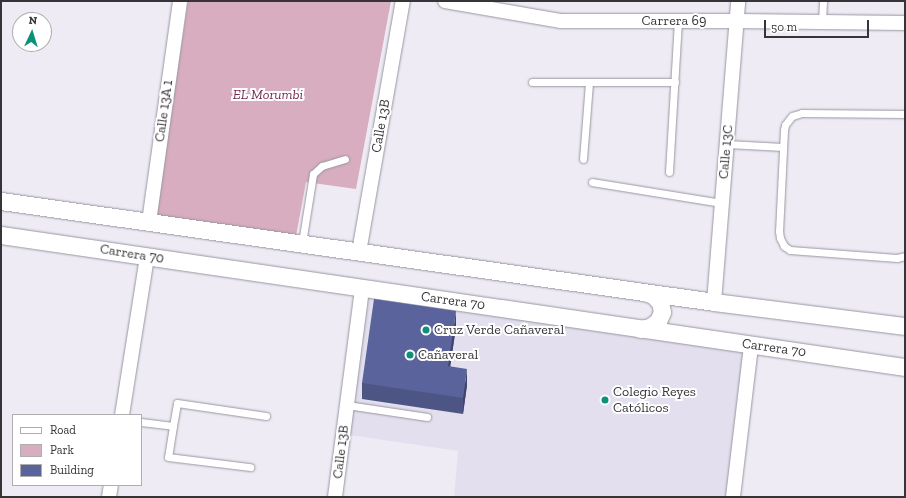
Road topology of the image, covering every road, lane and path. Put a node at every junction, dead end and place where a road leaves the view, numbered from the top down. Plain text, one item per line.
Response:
1 (180, 1) edge
2 (403, 1) edge
3 (444, 1) edge
4 (738, 1) edge
5 (823, 1) edge
6 (736, 20) junction
7 (678, 21) junction
8 (822, 21) junction
9 (905, 23) edge
10 (532, 82) dead end
11 (589, 82) junction
12 (675, 82) junction
13 (905, 114) edge
14 (726, 144) junction
15 (783, 147) junction
16 (345, 159) dead end
17 (583, 159) dead end
18 (669, 172) dead end
19 (592, 182) dead end
20 (1, 201) edge
21 (721, 203) junction
22 (149, 222) junction
23 (1, 235) edge
24 (302, 244) junction
25 (359, 252) junction
26 (905, 256) edge
27 (147, 257) junction
28 (362, 288) junction
29 (644, 292) junction
30 (714, 302) junction
31 (905, 326) edge
32 (640, 329) junction
33 (751, 345) junction
34 (905, 367) edge
35 (346, 405) junction
36 (122, 414) edge
37 (266, 416) dead end
38 (427, 417) dead end
39 (142, 422) edge
40 (173, 426) junction
41 (250, 467) dead end
42 (111, 486) edge
43 (109, 497) edge
44 (335, 497) edge
45 (733, 497) edge

1 - 22 street, Calle 13A 1
2 - 25 street, Calle 13B
3 - 7 street, Carrera 69
4 - 6 street, Calle 13C
5 - 8 lane
6 - 7 street, Carrera 69
6 - 8 street, Carrera 69
6 - 14 street, Calle 13C
7 - 12 lane
8 - 9 street, Carrera 69
10 - 11 lane
11 - 12 lane
11 - 17 lane
12 - 18 lane
13 - 15 lane
14 - 15 lane
14 - 21 street, Calle 13C
15 - 26 lane
16 - 24 lane
19 - 21 lane
20 - 22 street
21 - 30 street, Calle 13C
22 - 24 street
23 - 27 street, Carrera 70
24 - 25 street
25 - 29 street
27 - 28 street, Carrera 70
27 - 36 street
28 - 32 street, Carrera 70
28 - 35 street, Calle 13B
29 - 30 street
29 - 32 street
30 - 31 street
32 - 33 street, Carrera 70
33 - 34 street, Carrera 70
33 - 45 street
35 - 38 lane
35 - 44 street, Calle 13B
37 - 40 lane
39 - 40 lane
40 - 41 lane
42 - 43 street

